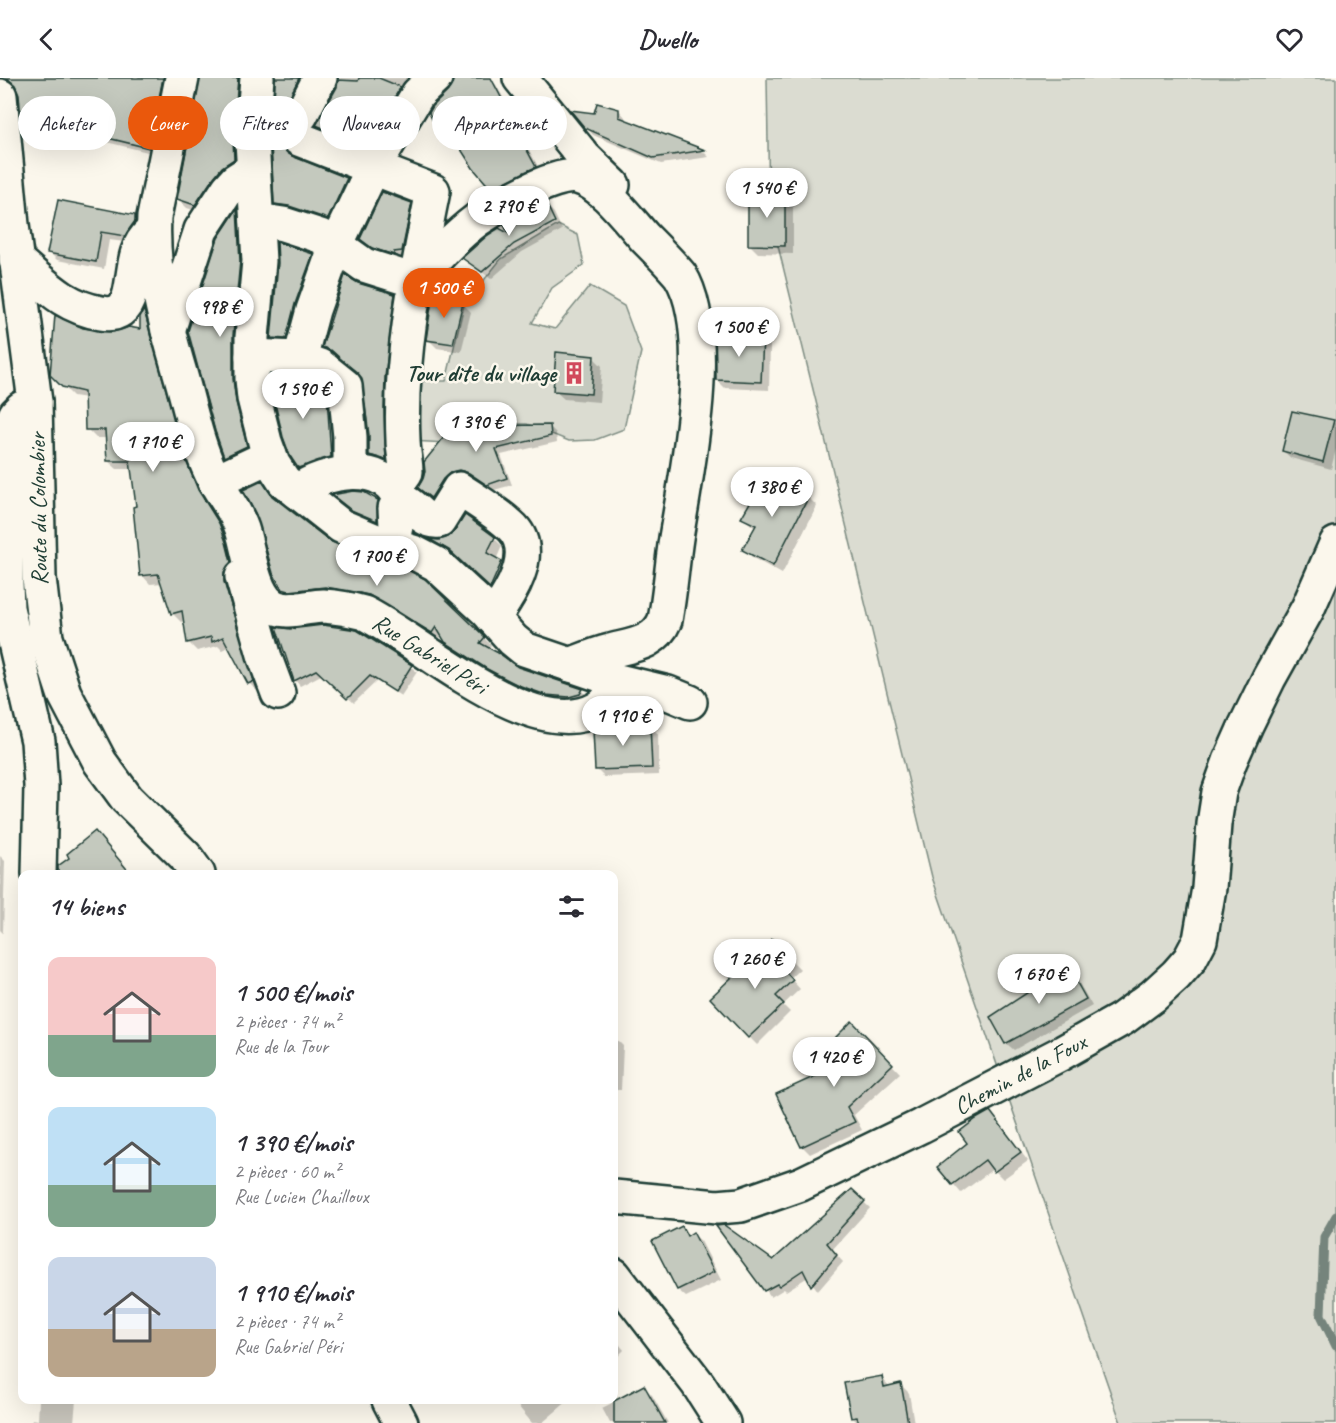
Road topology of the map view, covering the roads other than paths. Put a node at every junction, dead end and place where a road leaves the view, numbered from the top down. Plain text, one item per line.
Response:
1 (183, 78) edge
2 (257, 78) edge
3 (320, 78) edge
4 (520, 78) edge
5 (424, 80) edge
6 (0, 96) edge
7 (308, 105) edge
8 (308, 143) edge
9 (256, 150) edge
10 (253, 154) junction
11 (373, 168) junction
12 (257, 220) junction
13 (154, 230) junction
14 (644, 237) junction
15 (336, 244) junction
16 (11, 268) edge
17 (414, 281) junction
18 (168, 333) junction
19 (252, 356) junction
20 (297, 358) junction
21 (35, 402) junction
22 (270, 456) junction
23 (350, 472) junction
24 (215, 482) junction
25 (297, 491) junction
26 (397, 494) junction
27 (238, 519) junction
28 (1336, 544) edge
29 (392, 546) junction
30 (493, 618) junction
31 (570, 665) junction
32 (612, 679) junction
33 (278, 693) dead end
34 (690, 702) dead end
35 (39, 870) edge
36 (195, 870) edge
37 (618, 1197) edge
38 (618, 1280) edge
39 (391, 1404) edge
40 (401, 1423) edge
41 (723, 1423) edge

1 - 13 street, Rue Gabriel Péri
2 - 10 street
3 - 7 street
4 - 14 street
5 - 11 street
6 - 16 street, Route du Colombier
8 - 11 street
9 - 10 street
10 - 12 street
10 - 18 street
11 - 15 street
11 - 17 street
12 - 15 street
12 - 19 street
13 - 16 street
13 - 18 street, Rue Gabriel Péri
14 - 17 street
14 - 31 street
15 - 17 street
15 - 20 street
16 - 21 street, Route du Colombier
17 - 26 street
18 - 24 street, Rue Gabriel Péri
19 - 20 street
19 - 22 street
20 - 23 street
21 - 35 street
21 - 36 street, Route du Colombier
22 - 24 street
22 - 25 street
23 - 25 street
23 - 26 street
24 - 27 street, Rue Gabriel Péri
25 - 29 street
26 - 29 street
26 - 30 street
27 - 32 street, Rue Gabriel Péri
27 - 33 street
28 - 37 street, Chemin de la Foux
29 - 30 street
30 - 31 street
31 - 32 street
32 - 34 street
38 - 41 street
39 - 40 street

